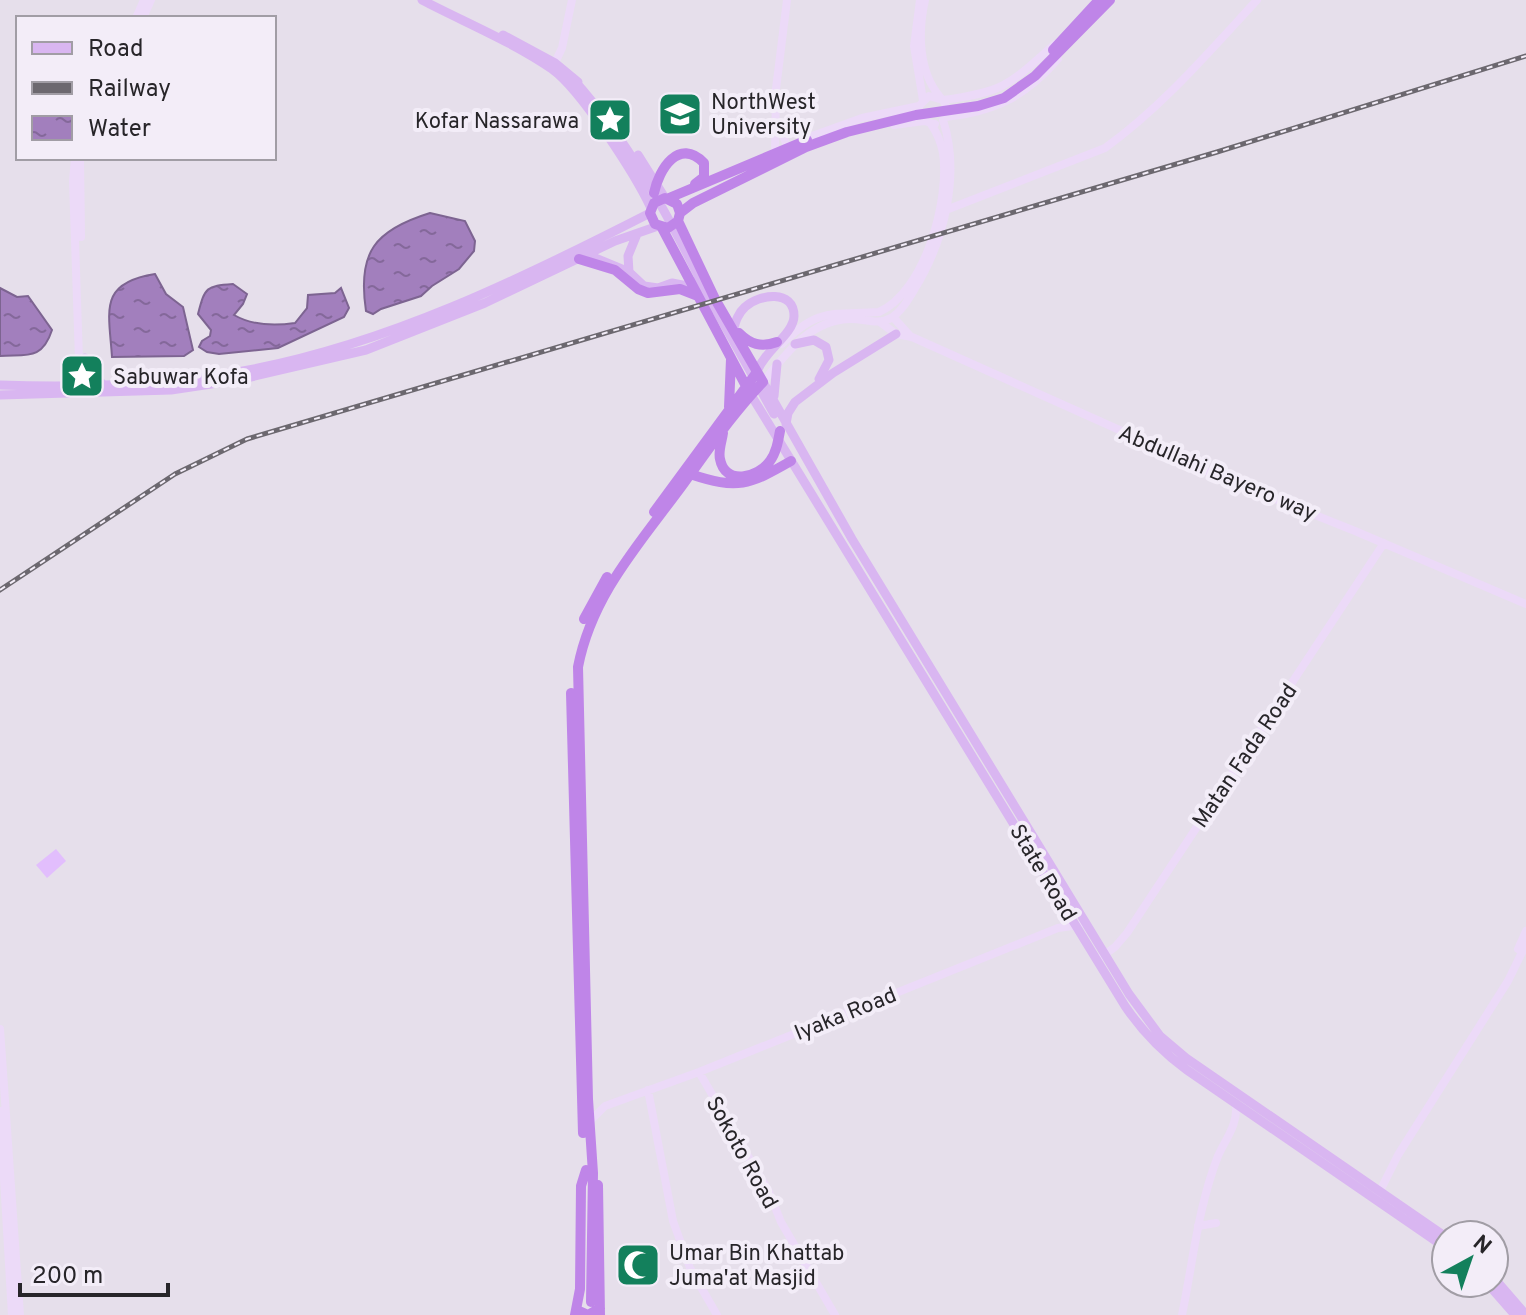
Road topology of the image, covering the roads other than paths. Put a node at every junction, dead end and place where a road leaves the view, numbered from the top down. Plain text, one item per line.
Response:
1 (422, 0) edge
2 (436, 0) edge
3 (572, 0) edge
4 (787, 0) edge
5 (923, 0) edge
6 (1099, 0) edge
7 (1110, 0) edge
8 (1257, 0) edge
9 (1069, 38) junction
10 (554, 66) junction
11 (572, 83) junction
12 (942, 99) junction
13 (921, 103) junction
14 (775, 117) junction
15 (944, 118) junction
16 (928, 122) junction
17 (798, 146) junction
18 (775, 153) junction
19 (78, 160) edge
20 (634, 165) junction
21 (650, 173) junction
22 (720, 178) junction
23 (949, 189) junction
24 (666, 196) junction
25 (970, 198) junction
26 (650, 210) junction
27 (946, 210) junction
28 (679, 217) junction
29 (660, 227) junction
30 (638, 233) junction
31 (933, 243) junction
32 (584, 257) junction
33 (685, 260) junction
34 (629, 272) junction
35 (672, 283) junction
36 (700, 293) junction
37 (893, 317) junction
38 (880, 322) junction
39 (731, 332) junction
40 (896, 334) junction
41 (912, 337) junction
42 (777, 342) junction
43 (795, 344) junction
44 (731, 357) junction
45 (83, 358) junction
46 (777, 364) junction
47 (251, 373) junction
48 (760, 377) junction
49 (103, 384) junction
50 (0, 385) edge
51 (68, 386) junction
52 (133, 387) junction
53 (83, 390) junction
54 (753, 392) junction
55 (0, 395) edge
56 (777, 407) junction
57 (729, 409) junction
58 (724, 428) junction
59 (783, 428) junction
60 (791, 461) junction
61 (690, 474) junction
62 (809, 476) junction
63 (848, 541) junction
64 (1384, 543) junction
65 (1526, 604) edge
66 (1074, 914) junction
67 (1080, 924) junction
68 (1058, 928) junction
69 (1526, 931) edge
70 (1526, 944) edge
71 (1101, 957) junction
72 (0, 1029) edge
73 (699, 1072) junction
74 (648, 1090) junction
75 (1435, 1094) junction
76 (588, 1099) junction
77 (1236, 1104) junction
78 (605, 1106) junction
79 (0, 1111) edge
80 (1250, 1114) junction
81 (589, 1122) junction
82 (1233, 1129) junction
83 (590, 1172) junction
84 (1374, 1193) junction
85 (1216, 1223) dead end
86 (1198, 1226) junction
87 (1430, 1227) edge
88 (1430, 1236) edge
89 (1510, 1296) edge
90 (1501, 1299) edge
91 (588, 1309) edge
92 (12, 1315) edge
93 (20, 1315) edge
94 (717, 1315) edge
95 (835, 1315) edge
96 (1182, 1315) edge
97 (1515, 1315) edge
98 (1526, 1315) edge

1 - 10 main road
2 - 10 main road
3 - 10 street
4 - 14 street
5 - 12 street
5 - 13 street
6 - 9 highway
7 - 9 highway
8 - 25 street
9 - 12 street
9 - 15 street
9 - 17 highway
10 - 11 main road
11 - 20 main road
11 - 21 main road
11 - 26 main road
12 - 13 street
12 - 15 street
13 - 16 street
13 - 17 street
14 - 17 street
14 - 18 street
15 - 16 street
15 - 23 street
16 - 17 street
16 - 31 street
17 - 18 highway
17 - 28 highway
18 - 22 highway
19 - 45 street
20 - 24 main road
20 - 33 main road
21 - 22 highway
21 - 24 main road
22 - 24 highway
23 - 25 street
23 - 27 street
24 - 24 highway
24 - 26 highway
24 - 28 highway
24 - 39 main road
25 - 27 street
26 - 29 highway
26 - 47 main road
27 - 31 street
28 - 29 highway
28 - 39 highway
29 - 30 main road
29 - 36 highway
30 - 32 main road
30 - 34 main road
31 - 37 street
31 - 48 street
32 - 34 main road
32 - 36 highway
32 - 47 main road
33 - 35 main road
33 - 36 main road
34 - 35 main road
35 - 36 main road
36 - 44 highway
36 - 59 main road
37 - 38 street
37 - 41 street
38 - 40 street
38 - 43 street
39 - 42 highway
39 - 42 main road
39 - 48 highway
39 - 54 main road
40 - 41 street
40 - 59 main road
41 - 64 street, Abdullahi Bayero way
42 - 48 main road
43 - 46 street
43 - 54 main road
44 - 54 highway
44 - 57 highway
45 - 49 main road
45 - 51 main road
45 - 53 street
46 - 48 street
46 - 56 main road
47 - 52 main road
48 - 54 highway
48 - 56 main road, State Road
49 - 52 main road
49 - 53 main road
50 - 51 main road
51 - 53 main road
52 - 53 main road
53 - 55 main road
54 - 57 highway
54 - 58 highway
54 - 60 main road, State Road
54 - 62 main road
56 - 59 main road, State Road
57 - 83 highway
58 - 59 highway
58 - 61 highway
59 - 62 main road
59 - 63 main road, State Road
60 - 61 highway
60 - 63 main road, State Road
61 - 76 highway
62 - 63 main road
63 - 66 main road, State Road
64 - 65 street, Abdullahi Bayero way
64 - 71 street, Matan Fada Road
66 - 67 main road, State Road
66 - 68 street
67 - 68 street, Iyaka Road
67 - 71 main road, State Road
68 - 73 street, Iyaka Road
69 - 75 street
70 - 75 street
71 - 77 main road, State Road
71 - 84 main road, State Road
72 - 93 street
73 - 74 street, Iyaka Road
73 - 95 street, Sokoto Road
74 - 78 street, Iyaka Road
74 - 94 street
75 - 84 street
76 - 78 street
76 - 81 highway
77 - 80 main road, State Road
77 - 82 street
78 - 81 street
79 - 92 street
80 - 82 street
80 - 84 main road, State Road
81 - 83 highway
82 - 86 street
83 - 91 highway
83 - 91 highway
84 - 87 main road, State Road
84 - 88 main road, State Road
85 - 86 street
86 - 96 street
89 - 98 main road
90 - 97 main road

